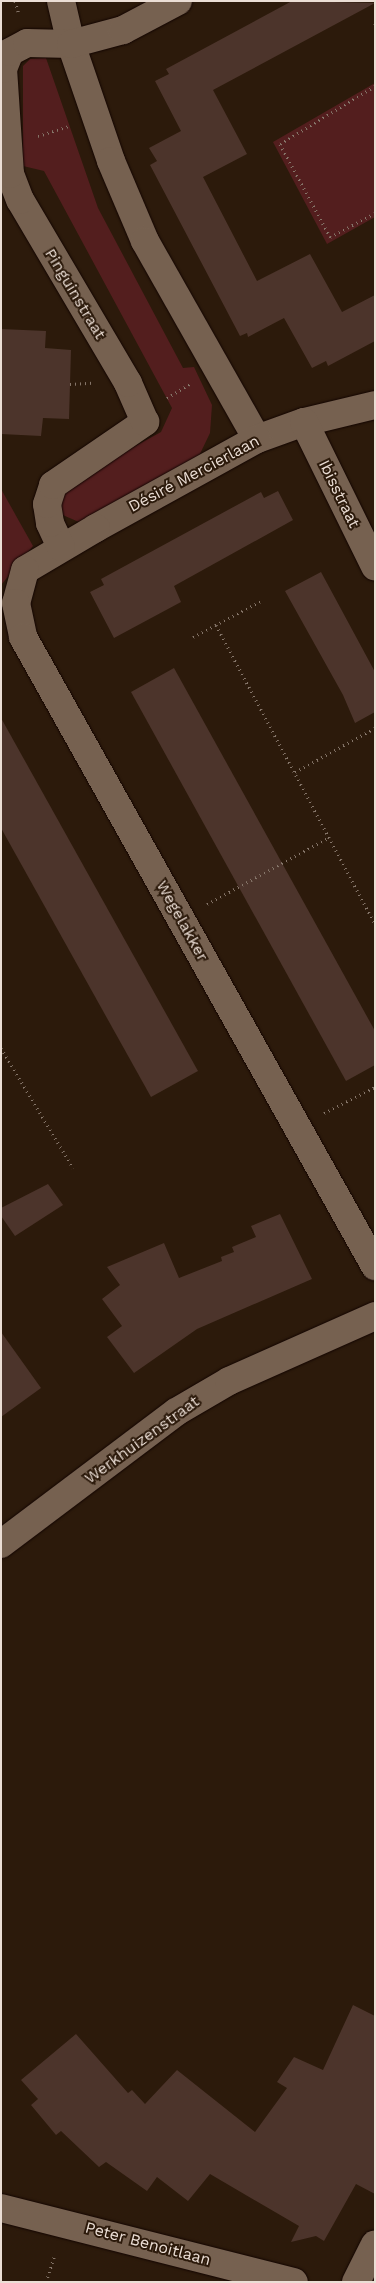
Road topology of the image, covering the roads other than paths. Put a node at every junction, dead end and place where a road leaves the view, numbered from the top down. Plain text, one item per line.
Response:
1 (62, 1) edge
2 (178, 1) edge
3 (71, 44) junction
4 (375, 405) edge
5 (304, 422) junction
6 (257, 439) junction
7 (62, 547) junction
8 (375, 566) edge
9 (25, 570) joint
10 (375, 1266) edge
11 (375, 1316) edge
12 (3, 1540) edge
13 (1, 2208) edge
14 (375, 2244) edge
15 (294, 2282) edge
16 (356, 2282) edge

1 - 3 street
2 - 3 street, Pinguinstraat
3 - 6 street
3 - 7 street, Pinguinstraat
4 - 5 street, Désiré Mercierlaan
5 - 6 street, Désiré Mercierlaan
5 - 8 street, Ibisstraat
6 - 7 street, Désiré Mercierlaan
7 - 9 street, Désiré Mercierlaan
9 - 10 street, Wegelakker
11 - 12 street, Werkhuizenstraat
13 - 15 street, Peter Benoitlaan
14 - 16 street

